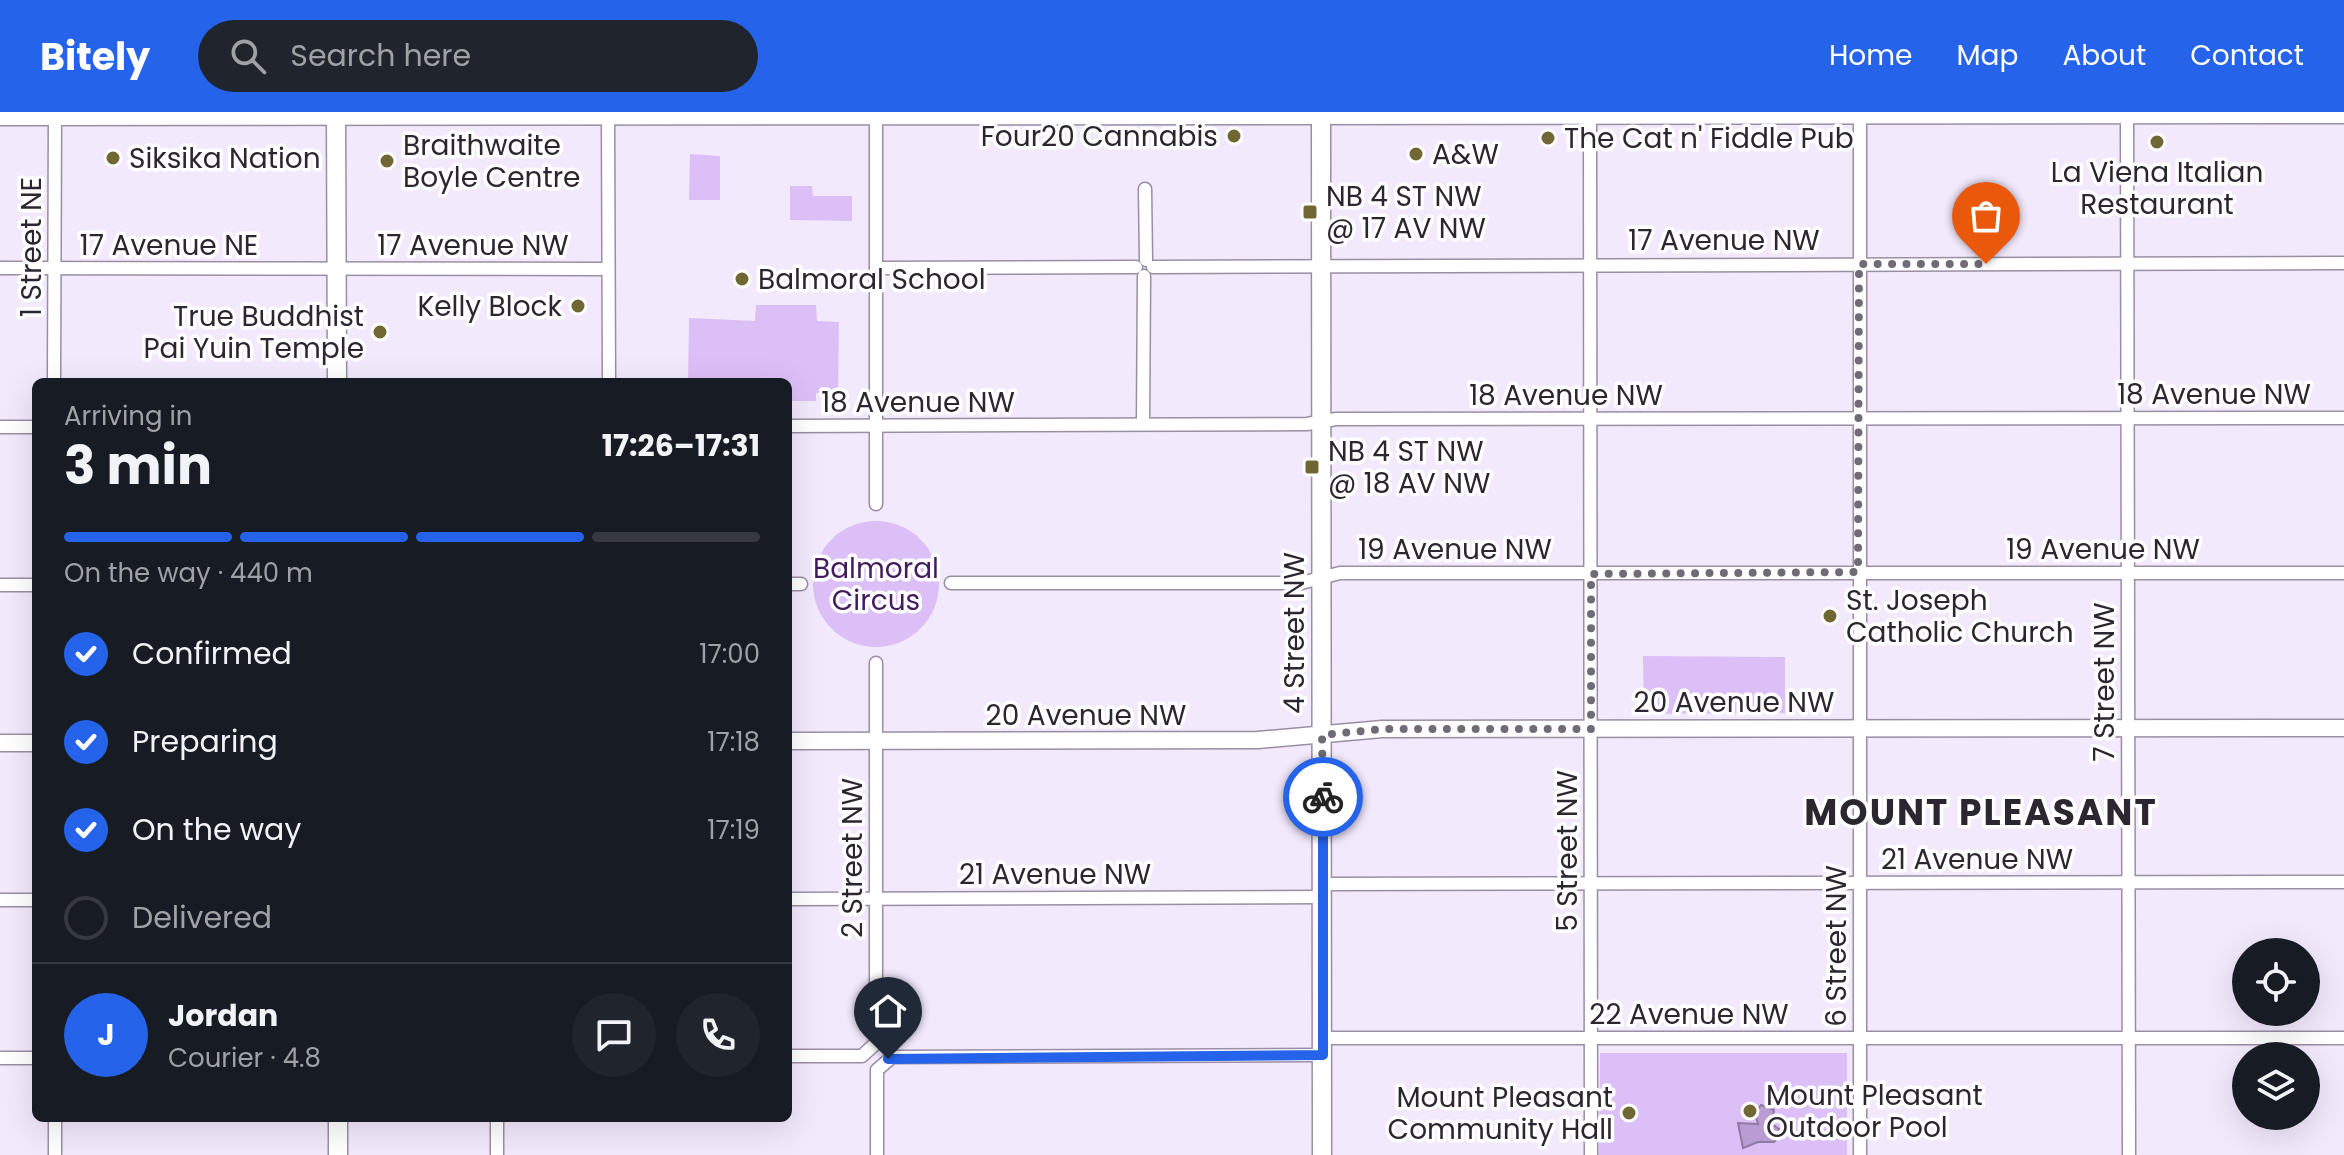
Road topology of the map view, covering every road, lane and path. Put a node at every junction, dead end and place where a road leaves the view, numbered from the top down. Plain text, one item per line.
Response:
1 (1860, 113) edge
2 (2344, 113) edge
3 (55, 114) edge
4 (336, 114) edge
5 (876, 114) edge
6 (1321, 114) edge
7 (2127, 114) edge
8 (0, 115) edge
9 (1590, 115) junction
10 (608, 117) junction
11 (1145, 189) dead end
12 (2344, 263) edge
13 (1859, 264) junction
14 (2128, 264) junction
15 (1591, 265) junction
16 (1322, 266) junction
17 (1145, 267) junction
18 (0, 268) edge
19 (55, 268) junction
20 (876, 268) junction
21 (337, 269) junction
22 (608, 269) junction
23 (54, 378) edge
24 (337, 378) edge
25 (609, 378) edge
26 (2128, 418) junction
27 (2344, 418) edge
28 (1859, 419) junction
29 (1591, 420) junction
30 (1322, 422) junction
31 (1143, 424) junction
32 (792, 426) edge
33 (876, 426) junction
34 (0, 427) edge
35 (32, 427) edge
36 (876, 504) dead end
37 (1858, 572) junction
38 (2128, 573) junction
39 (2344, 573) edge
40 (1591, 574) junction
41 (1323, 577) junction
42 (951, 583) dead end
43 (0, 585) edge
44 (32, 585) edge
45 (876, 663) dead end
46 (1859, 728) junction
47 (2129, 728) junction
48 (2344, 728) edge
49 (1591, 729) junction
50 (1322, 735) junction
51 (792, 741) edge
52 (876, 741) junction
53 (0, 743) edge
54 (32, 743) edge
55 (2344, 882) edge
56 (1591, 883) junction
57 (1859, 883) junction
58 (2128, 883) junction
59 (1323, 890) junction
60 (792, 899) edge
61 (876, 899) junction
62 (0, 900) edge
63 (32, 900) edge
64 (1860, 1037) junction
65 (1592, 1038) junction
66 (2128, 1038) junction
67 (2344, 1038) edge
68 (1323, 1047) junction
69 (792, 1056) edge
70 (0, 1058) edge
71 (32, 1058) edge
72 (55, 1122) edge
73 (338, 1122) edge
74 (497, 1122) edge
75 (55, 1155) edge
76 (338, 1155) edge
77 (497, 1155) edge
78 (877, 1155) edge
79 (1322, 1155) edge
80 (1591, 1155) edge
81 (1860, 1155) edge
82 (2129, 1155) edge

1 - 7 highway
1 - 9 highway
1 - 13 street, 6 Street NW
2 - 7 highway
3 - 4 highway
3 - 8 highway
3 - 19 street, 1 Street NE
4 - 10 highway
4 - 21 main road
5 - 6 highway
5 - 10 highway
5 - 20 street
6 - 9 highway
6 - 16 main road, 4 Street NW
7 - 14 street, 7 Street NW
9 - 15 street, 5 Street NW
10 - 22 street
11 - 17 street
12 - 14 street, 17 Avenue NW
13 - 14 street, 17 Avenue NW
13 - 15 street, 17 Avenue NW
13 - 28 street, 6 Street NW
14 - 26 street, 7 Street NW
15 - 16 street, 17 Avenue NW
15 - 29 street, 5 Street NW
16 - 17 street, 17 Avenue NW
16 - 30 main road, 4 Street NW
17 - 20 street, 17 Avenue NW
17 - 31 street
18 - 19 street, 17 Avenue NE
19 - 21 street, 17 Avenue NE
19 - 23 street, 1 Street NE
20 - 33 street
21 - 22 street, 17 Avenue NW
21 - 24 main road
22 - 25 street
26 - 27 street, 18 Avenue NW
26 - 28 street, 18 Avenue NW
26 - 38 street, 7 Street NW
28 - 29 street, 18 Avenue NW
28 - 37 street, 6 Street NW
29 - 30 street, 18 Avenue NW
29 - 40 street, 5 Street NW
30 - 31 street, 18 Avenue NW
30 - 41 main road, 4 Street NW
31 - 33 street, 18 Avenue NW
32 - 33 street, 18 Avenue NW
33 - 36 street
34 - 35 street
37 - 38 street, 19 Avenue NW
37 - 40 street, 19 Avenue NW
37 - 46 street, 6 Street NW
38 - 39 street, 19 Avenue NW
38 - 47 street, 7 Street NW
40 - 41 street, 19 Avenue NW
40 - 49 street, 5 Street NW
41 - 42 street, 19 Avenue NW
41 - 50 main road, 4 Street NW
43 - 44 street
45 - 52 street, 2 Street NW
46 - 47 street, 20 Avenue NW
46 - 49 street, 20 Avenue NW
46 - 57 street, 6 Street NW
47 - 48 street, 20 Avenue NW
47 - 58 street, 7 Street NW
49 - 50 street, 20 Avenue NW
49 - 56 street, 5 Street NW
50 - 52 street, 20 Avenue NW
50 - 59 main road, 4 Street NW
51 - 52 street, 20 Avenue NW
52 - 61 street, 2 Street NW
53 - 54 street
55 - 58 street, 21 Avenue NW
56 - 57 street, 21 Avenue NW
56 - 59 street, 21 Avenue NW
56 - 65 street, 5 Street NW
57 - 58 street, 21 Avenue NW
57 - 64 street, 6 Street NW
58 - 66 street, 7 Street NW
59 - 61 street, 21 Avenue NW
59 - 68 main road, 4 Street NW
60 - 61 street, 21 Avenue NW
61 - 69 street, 2 Street NW
62 - 63 street
64 - 65 street, 22 Avenue NW
64 - 66 street, 22 Avenue NW
64 - 81 street, 6 Street NW
65 - 68 street, 22 Avenue NW
65 - 80 street, 5 Street NW
66 - 67 street, 22 Avenue NW
66 - 82 street, 7 Street NW
68 - 78 street, 22 Avenue NW
68 - 79 main road, 4 Street NW
70 - 71 street
72 - 75 street
73 - 76 main road
74 - 77 street

